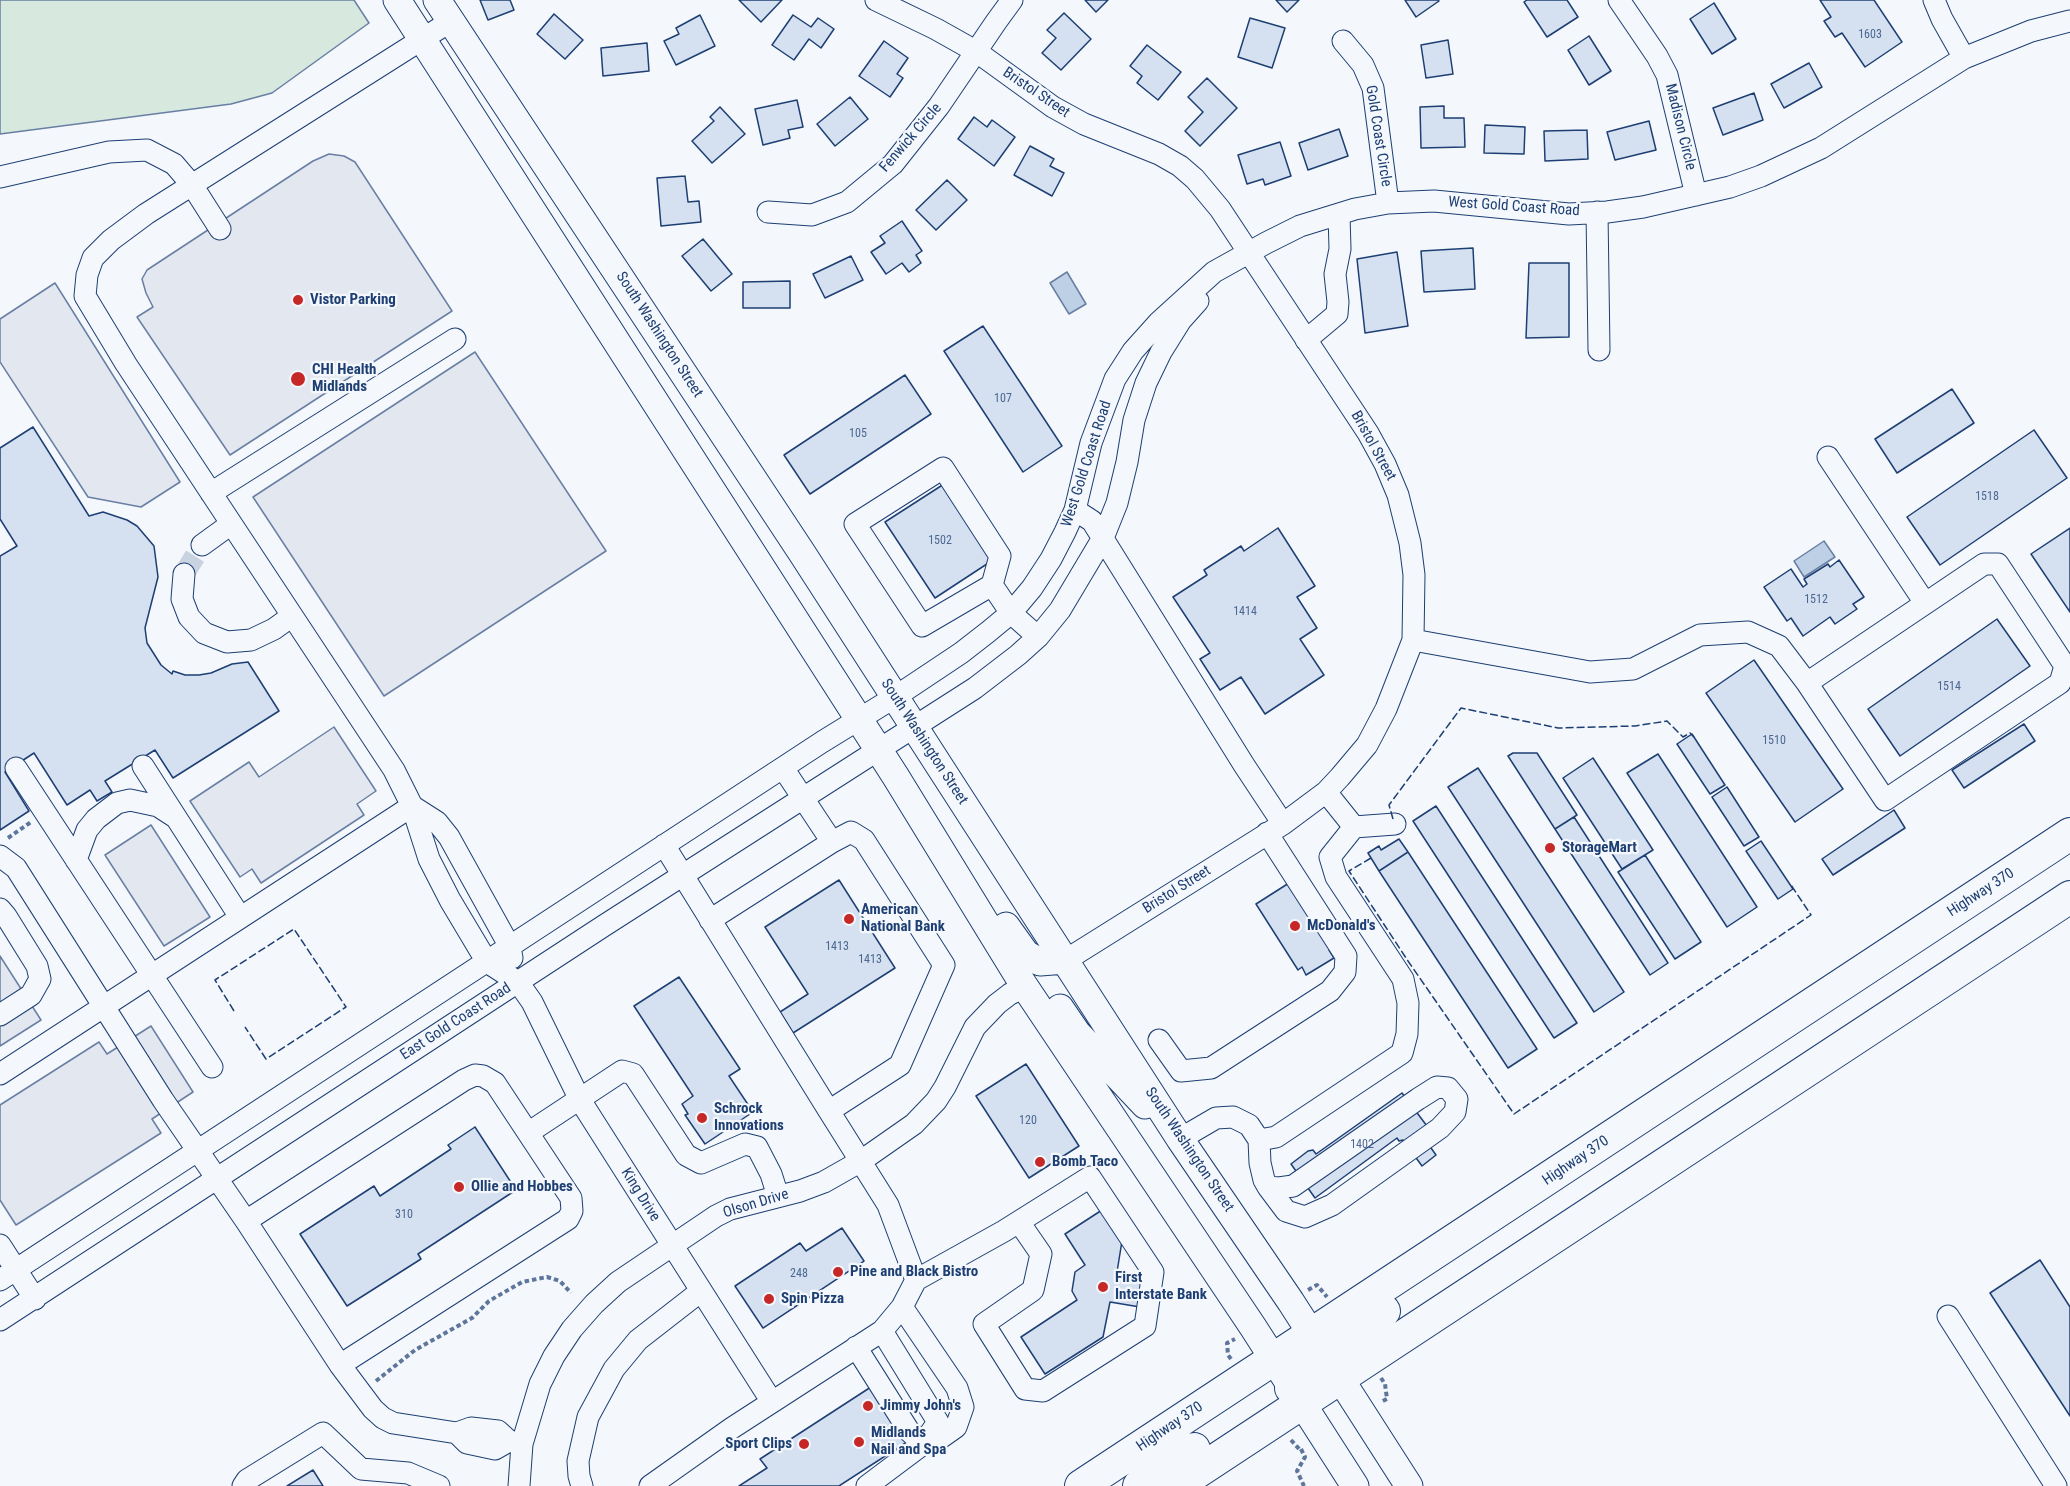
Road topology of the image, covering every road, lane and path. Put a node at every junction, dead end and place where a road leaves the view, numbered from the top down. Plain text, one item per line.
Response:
1 (397, 0) edge
2 (876, 0) edge
3 (1012, 0) edge
4 (1619, 0) edge
5 (1934, 0) edge
6 (444, 10) edge
7 (2070, 21) edge
8 (422, 39) junction
9 (1343, 41) dead end
10 (977, 52) junction
11 (1964, 58) junction
12 (0, 177) edge
13 (192, 185) junction
14 (1696, 195) junction
15 (1388, 203) junction
16 (768, 212) dead end
17 (1597, 212) junction
18 (1339, 214) junction
19 (220, 229) dead end
20 (1249, 253) junction
21 (455, 339) dead end
22 (1306, 340) junction
23 (1599, 350) dead end
24 (1828, 457) dead end
25 (211, 493) junction
26 (1075, 510) junction
27 (231, 524) junction
28 (1103, 538) junction
29 (202, 545) tunnel mouth
30 (184, 574) tunnel mouth
31 (992, 585) junction
32 (1925, 603) junction
33 (1011, 613) junction
34 (292, 616) junction
35 (1038, 637) junction
36 (1413, 640) junction
37 (1807, 683) junction
38 (895, 697) junction
39 (858, 719) junction
40 (914, 726) junction
41 (878, 750) junction
42 (143, 766) dead end
43 (16, 768) dead end
44 (783, 768) junction
45 (1326, 792) junction
46 (803, 798) junction
47 (412, 806) junction
48 (46, 813) junction
49 (176, 817) junction
50 (1395, 824) dead end
51 (1354, 827) junction
52 (1275, 829) junction
53 (930, 832) junction
54 (2070, 834) edge
55 (832, 842) junction
56 (664, 845) junction
57 (3, 848) edge
58 (76, 860) junction
59 (682, 875) junction
60 (2070, 897) edge
61 (0, 909) edge
62 (240, 917) junction
63 (710, 920) junction
64 (510, 946) junction
65 (1065, 960) junction
66 (487, 962) junction
67 (151, 976) junction
68 (518, 982) junction
69 (1025, 987) junction
70 (104, 1007) junction
71 (0, 1015) edge
72 (1159, 1040) dead end
73 (212, 1067) dead end
74 (0, 1074) edge
75 (580, 1100) junction
76 (829, 1111) junction
77 (528, 1133) junction
78 (1180, 1139) junction
79 (1259, 1140) junction
80 (197, 1150) junction
81 (861, 1161) junction
82 (216, 1179) junction
83 (1268, 1187) junction
84 (778, 1196) junction
85 (246, 1221) junction
86 (1019, 1222) junction
87 (0, 1245) edge
88 (672, 1245) junction
89 (8, 1275) edge
90 (916, 1280) junction
91 (701, 1291) junction
92 (571, 1293) dead end
93 (35, 1299) junction
94 (902, 1307) junction
95 (1948, 1316) dead end
96 (0, 1320) edge
97 (882, 1331) junction
98 (856, 1347) junction
99 (1326, 1356) junction
100 (340, 1365) junction
101 (375, 1382) dead end
102 (1288, 1382) junction
103 (772, 1402) junction
104 (516, 1443) junction
105 (923, 1444) junction
106 (363, 1478) edge
107 (243, 1486) edge
108 (439, 1486) edge
109 (519, 1486) edge
110 (582, 1486) edge
111 (650, 1486) edge
112 (867, 1486) edge
113 (1081, 1486) edge
114 (1139, 1486) edge
115 (1176, 1486) edge
116 (1355, 1486) edge
117 (1409, 1486) edge
118 (2056, 1486) edge

1 - 8 main road
2 - 10 street, Bristol Street
3 - 10 street, Fenwick Circle
4 - 14 street, Madison Circle
5 - 11 street
6 - 8 street
6 - 38 main road, South Washington Street
7 - 11 street, West Gold Coast Road
8 - 13 street
8 - 39 main road
9 - 15 street, Gold Coast Circle
10 - 16 street, Fenwick Circle
10 - 20 street, Bristol Street
11 - 14 street, West Gold Coast Road
12 - 13 street
13 - 19 street
13 - 25 street
14 - 17 street, West Gold Coast Road
15 - 17 street, West Gold Coast Road
15 - 18 street, West Gold Coast Road
17 - 23 street
18 - 20 street, West Gold Coast Road
18 - 22 street
20 - 22 street, Bristol Street
20 - 26 street, West Gold Coast Road
20 - 28 street, West Gold Coast Road
21 - 25 street
22 - 36 street, Bristol Street
24 - 32 street
25 - 27 street
26 - 28 street
26 - 33 street, West Gold Coast Road
27 - 29 street
27 - 34 street
28 - 35 street, West Gold Coast Road
28 - 52 street
30 - 34 street
31 - 31 street
31 - 33 street
32 - 37 street
32 - 37 street
33 - 35 street
33 - 38 street, West Gold Coast Road
34 - 47 street
35 - 40 street, West Gold Coast Road
36 - 37 street
36 - 45 street, Bristol Street
38 - 39 street
38 - 40 main road, South Washington Street
39 - 41 main road
39 - 44 street
40 - 41 street, East Gold Coast Road
40 - 65 main road, South Washington Street
41 - 46 street, East Gold Coast Road
41 - 53 main road
42 - 49 street
43 - 48 street
44 - 46 street
44 - 56 street
45 - 51 street
45 - 52 street, Bristol Street
46 - 55 street
46 - 59 street, East Gold Coast Road
47 - 62 street
47 - 64 street, King Drive
47 - 66 street
48 - 57 path
48 - 58 street
49 - 58 street
49 - 62 street
50 - 51 street
51 - 79 street
52 - 65 street, Bristol Street
52 - 72 street
53 - 65 main road
53 - 69 main road
54 - 99 highway, Highway 370
55 - 63 street
55 - 76 street
56 - 59 street
56 - 64 street
57 - 70 street
58 - 67 street
59 - 63 street
59 - 68 street, East Gold Coast Road
60 - 99 highway, Highway 370
61 - 71 street
62 - 67 street
63 - 76 street
64 - 66 street
64 - 68 street, King Drive
65 - 78 main road, South Washington Street
66 - 68 street, King Drive
66 - 80 street
67 - 70 street
67 - 73 street
68 - 75 street, King Drive
68 - 82 street, East Gold Coast Road
69 - 78 main road
69 - 81 street, Olson Drive
69 - 102 main road
70 - 74 street
70 - 80 street
75 - 77 street
75 - 84 street
75 - 88 street, King Drive
76 - 81 street
77 - 85 street
77 - 100 street
78 - 79 street
78 - 99 main road, South Washington Street
79 - 83 street
80 - 82 street
80 - 89 street
81 - 84 street, Olson Drive
81 - 90 street
82 - 85 street
82 - 93 street, East Gold Coast Road
83 - 83 street
84 - 88 street, Olson Drive
85 - 100 street
86 - 86 street
86 - 90 street
87 - 89 street
88 - 91 street, King Drive
88 - 104 street, Olson Drive
89 - 93 street
90 - 94 street
91 - 103 street, King Drive
91 - 110 street
92 - 101 path
93 - 96 street, East Gold Coast Road
94 - 97 street
94 - 105 street
95 - 118 street
97 - 98 street
97 - 105 street
98 - 103 street
98 - 105 street
99 - 102 highway, Highway 370
99 - 102 highway, Highway 370
99 - 117 main road, South Washington Street
100 - 104 street
102 - 113 highway, Highway 370
102 - 114 highway
102 - 115 highway, Highway 370
102 - 116 main road
103 - 111 street
104 - 109 street, Olson Drive
105 - 112 street
106 - 107 street
106 - 108 street

